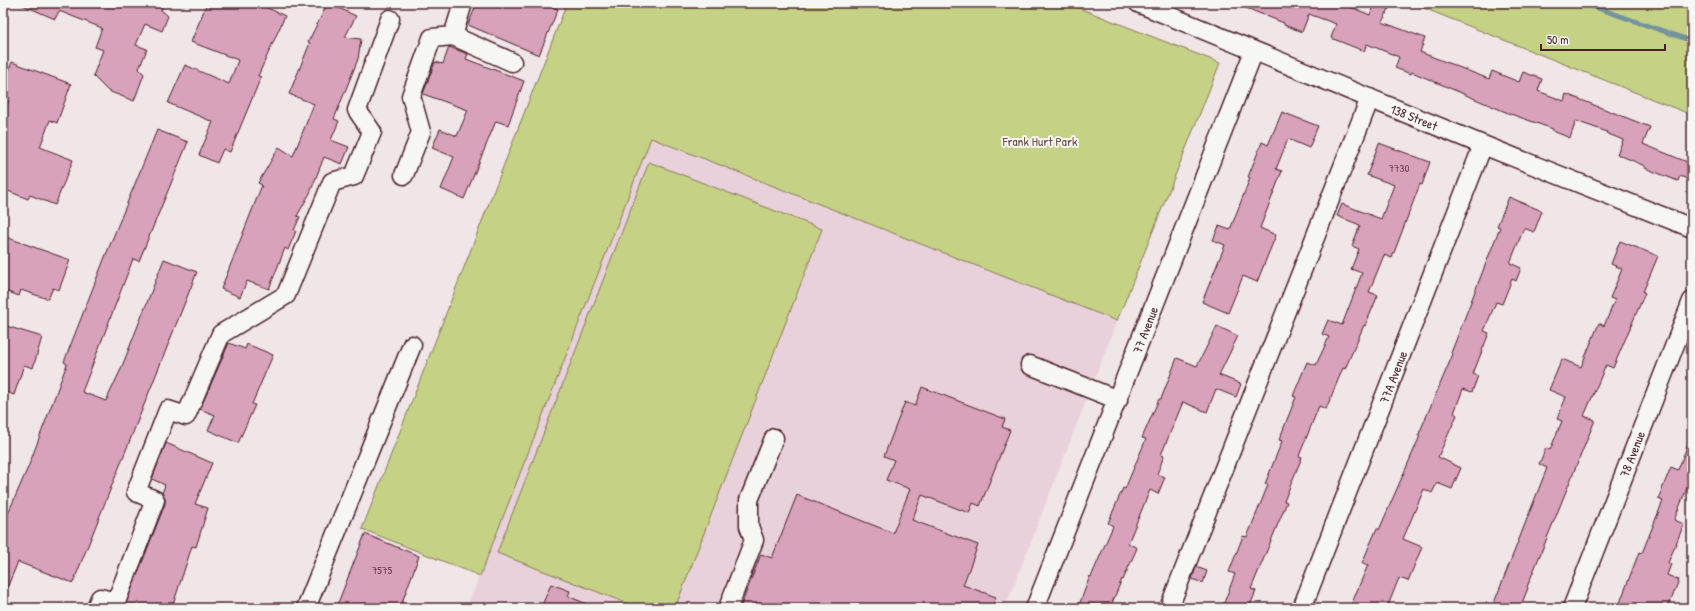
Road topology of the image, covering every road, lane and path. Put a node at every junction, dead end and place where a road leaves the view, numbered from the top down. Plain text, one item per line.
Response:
1 (463, 3) edge
2 (1138, 3) edge
3 (390, 19) dead end
4 (453, 36) junction
5 (1254, 51) junction
6 (512, 62) dead end
7 (1370, 98) junction
8 (1483, 145) junction
9 (404, 175) dead end
10 (1692, 228) edge
11 (1692, 301) edge
12 (412, 344) dead end
13 (1030, 365) dead end
14 (1118, 400) junction
15 (774, 438) dead end
16 (96, 608) edge
17 (306, 608) edge
18 (728, 608) edge
19 (1035, 608) edge
20 (1169, 608) edge
21 (1302, 608) edge
22 (1572, 608) edge

1 - 4 street
2 - 5 street, 138 Street
3 - 16 street
4 - 6 street
4 - 9 street
5 - 7 street, 138 Street
5 - 14 street, 77 Avenue
7 - 8 street, 138 Street
7 - 20 street
8 - 10 street, 138 Street
8 - 21 street, 77A Avenue
11 - 22 street, 78 Avenue
12 - 17 street
13 - 14 street
14 - 19 street, 77 Avenue
15 - 18 street

